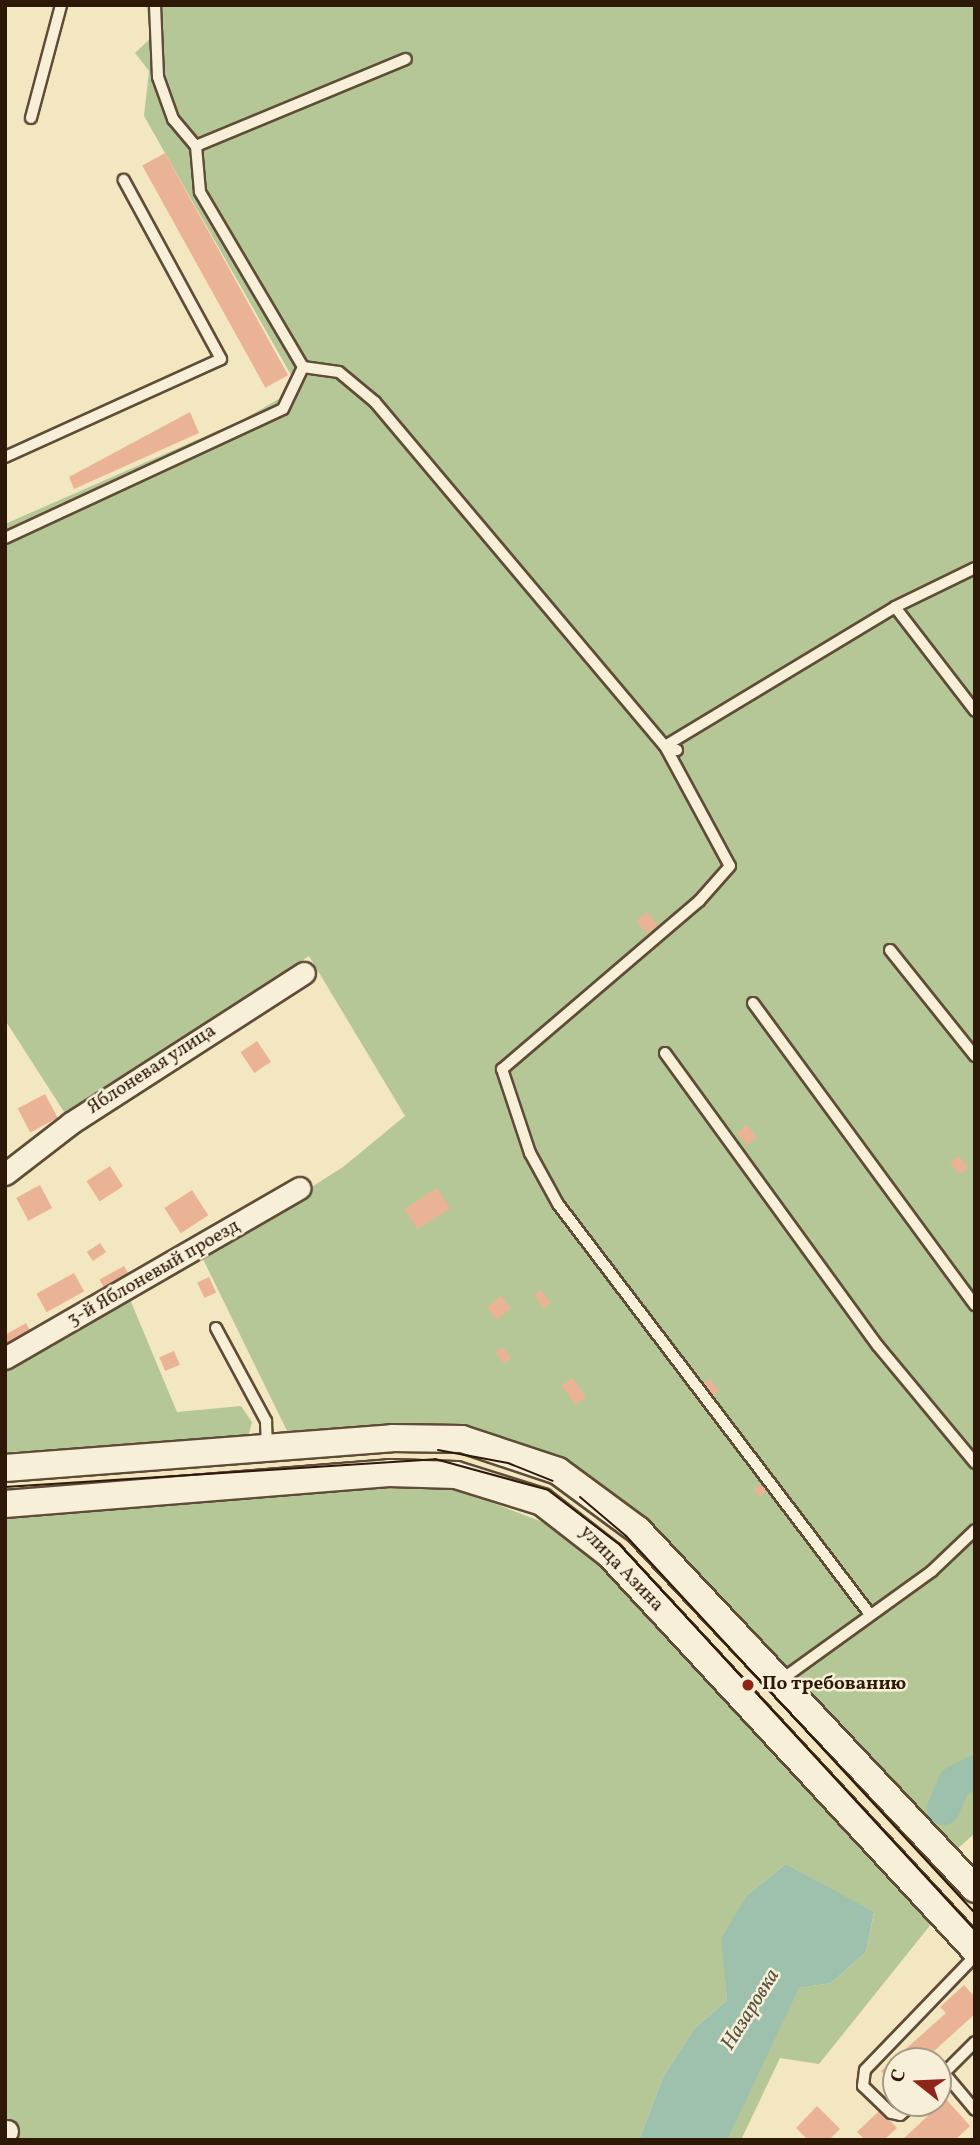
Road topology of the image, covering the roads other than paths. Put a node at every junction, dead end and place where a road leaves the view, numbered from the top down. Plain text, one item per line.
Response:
1 (61, 5) edge
2 (155, 5) edge
3 (405, 59) dead end
4 (31, 118) dead end
5 (196, 146) junction
6 (124, 180) dead end
7 (303, 367) junction
8 (5, 457) edge
9 (5, 538) edge
10 (975, 568) edge
11 (895, 607) junction
12 (975, 711) edge
13 (665, 746) junction
14 (677, 750) dead end
15 (890, 950) dead end
16 (304, 973) dead end
17 (753, 1003) dead end
18 (665, 1053) dead end
19 (975, 1056) edge
20 (5, 1174) edge
21 (300, 1188) dead end
22 (975, 1305) edge
23 (216, 1328) dead end
24 (5, 1358) edge
25 (267, 1449) junction
26 (975, 1463) edge
27 (5, 1468) edge
28 (5, 1504) edge
29 (975, 1530) edge
30 (869, 1613) junction
31 (778, 1681) junction
32 (975, 1889) edge
33 (975, 1950) edge
34 (975, 1956) edge
35 (975, 2042) edge
36 (887, 2047) edge
37 (882, 2052) edge
38 (952, 2065) edge
39 (952, 2087) edge
40 (882, 2104) edge
41 (975, 2110) edge

1 - 4 lane
2 - 5 lane
3 - 5 lane
5 - 7 lane
6 - 8 lane
7 - 9 lane
7 - 13 lane
10 - 11 lane
11 - 12 lane
11 - 13 lane
13 - 14 lane
13 - 30 lane
15 - 19 lane
16 - 20 street, Яблоневая улица
17 - 22 lane
18 - 26 lane
21 - 24 street, 3-й Яблоневый проезд
23 - 25 lane
25 - 27 street, улица Азина
25 - 31 street, улица Азина
28 - 33 street, улица Азина
29 - 30 lane
30 - 31 lane
31 - 32 street, улица Азина
34 - 36 lane
35 - 38 lane
37 - 40 lane
39 - 41 lane

